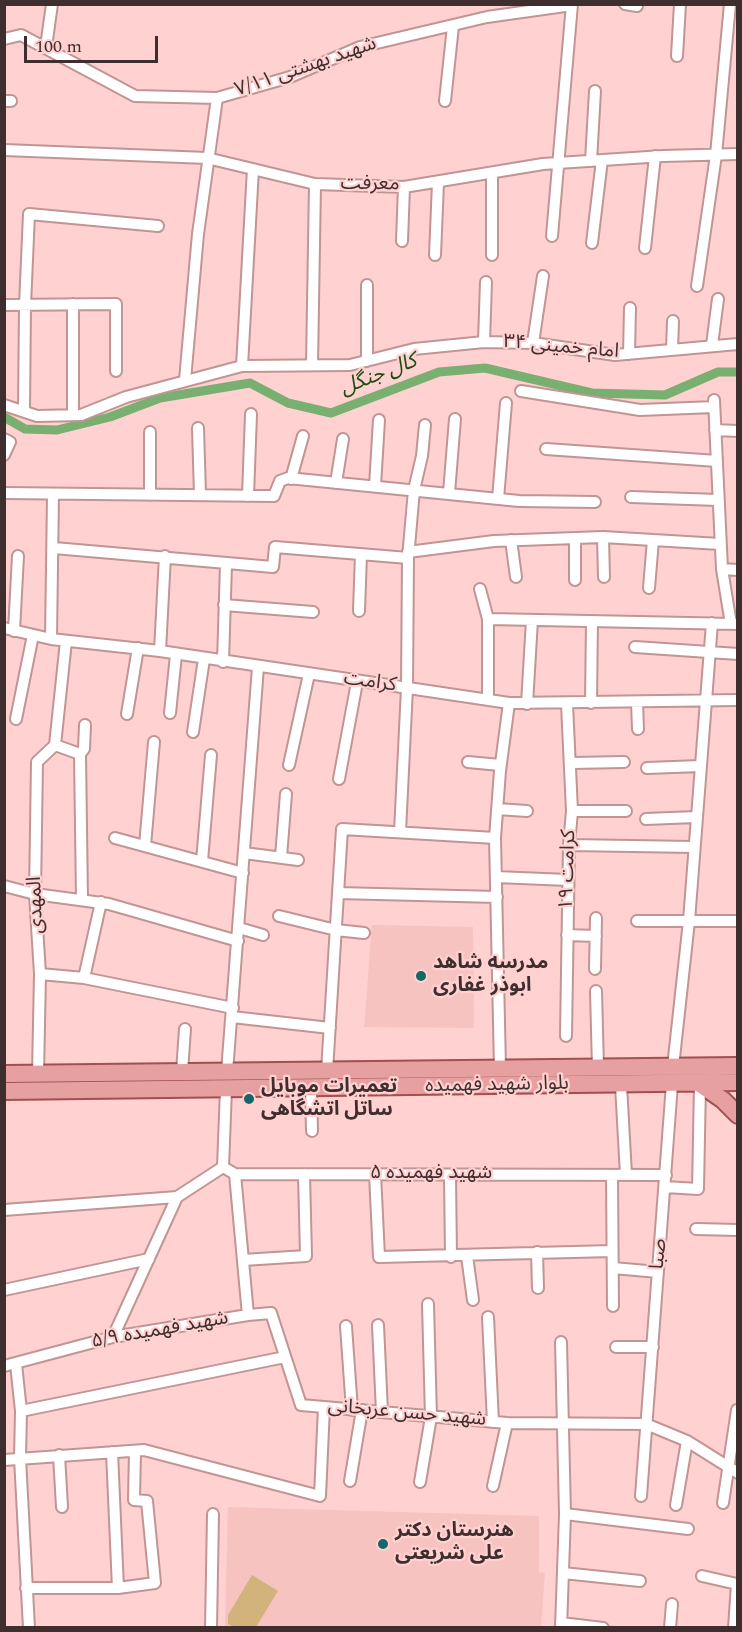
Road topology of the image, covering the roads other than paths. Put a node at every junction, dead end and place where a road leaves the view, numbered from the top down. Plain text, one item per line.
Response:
1 (52, 4) edge
2 (625, 4) edge
3 (680, 4) edge
4 (730, 4) edge
5 (572, 5) edge
6 (637, 6) edge
7 (453, 26) junction
8 (4, 39) edge
9 (46, 47) junction
10 (676, 56) dead end
11 (595, 91) dead end
12 (217, 98) junction
13 (445, 101) dead end
14 (4, 150) edge
15 (738, 154) edge
16 (716, 155) junction
17 (655, 156) junction
18 (207, 158) junction
19 (597, 160) junction
20 (560, 163) junction
21 (253, 169) junction
22 (492, 173) junction
23 (438, 183) junction
24 (315, 184) junction
25 (404, 187) junction
26 (159, 226) dead end
27 (552, 236) dead end
28 (402, 241) dead end
29 (592, 243) dead end
30 (645, 248) dead end
31 (435, 255) dead end
32 (492, 255) dead end
33 (543, 276) dead end
34 (486, 282) dead end
35 (367, 285) dead end
36 (697, 286) dead end
37 (718, 299) dead end
38 (25, 304) junction
39 (73, 304) junction
40 (4, 305) edge
41 (630, 308) dead end
42 (674, 321) dead end
43 (484, 342) junction
44 (533, 343) junction
45 (738, 344) edge
46 (712, 345) junction
47 (672, 350) junction
48 (629, 354) junction
49 (366, 361) junction
50 (312, 365) junction
51 (242, 366) junction
52 (116, 371) dead end
53 (186, 380) junction
54 (521, 391) dead end
55 (506, 403) dead end
56 (4, 405) edge
57 (24, 411) junction
58 (251, 414) dead end
59 (73, 415) junction
60 (455, 419) dead end
61 (379, 420) dead end
62 (425, 425) dead end
63 (198, 428) dead end
64 (715, 430) junction
65 (738, 431) edge
66 (150, 432) dead end
67 (303, 436) dead end
68 (343, 439) dead end
69 (7, 441) edge
70 (546, 449) dead end
71 (4, 455) edge
72 (717, 461) junction
73 (291, 479) junction
74 (336, 483) junction
75 (375, 486) junction
76 (414, 490) junction
77 (4, 493) edge
78 (449, 493) junction
79 (53, 495) junction
80 (150, 495) junction
81 (200, 495) junction
82 (248, 495) junction
83 (630, 497) dead end
84 (498, 499) junction
85 (718, 500) junction
86 (595, 502) dead end
87 (603, 537) junction
88 (575, 538) junction
89 (512, 540) junction
90 (653, 540) junction
91 (720, 544) junction
92 (54, 548) junction
93 (361, 554) junction
94 (408, 555) junction
95 (18, 556) dead end
96 (165, 556) junction
97 (226, 564) junction
98 (722, 569) junction
99 (738, 570) edge
100 (516, 577) dead end
101 (604, 577) dead end
102 (575, 580) dead end
103 (649, 588) dead end
104 (480, 589) dead end
105 (224, 605) junction
106 (359, 611) dead end
107 (313, 612) dead end
108 (488, 619) junction
109 (532, 620) junction
110 (592, 621) junction
111 (712, 624) junction
112 (734, 624) edge
113 (9, 629) edge
114 (33, 635) junction
115 (51, 639) junction
116 (66, 641) junction
117 (635, 647) dead end
118 (138, 648) junction
119 (160, 651) junction
120 (710, 652) junction
121 (738, 654) edge
122 (176, 655) junction
123 (204, 659) junction
124 (223, 662) junction
125 (258, 667) junction
126 (309, 674) junction
127 (357, 682) junction
128 (407, 688) junction
129 (488, 700) junction
130 (706, 700) junction
131 (738, 700) edge
132 (637, 702) junction
133 (509, 703) junction
134 (591, 703) junction
135 (567, 704) junction
136 (526, 705) junction
137 (170, 713) dead end
138 (127, 714) dead end
139 (16, 719) dead end
140 (85, 725) dead end
141 (638, 729) dead end
142 (193, 732) dead end
143 (154, 742) dead end
144 (56, 745) junction
145 (80, 754) junction
146 (211, 755) dead end
147 (468, 762) dead end
148 (624, 762) dead end
149 (571, 764) junction
150 (289, 765) dead end
151 (700, 766) junction
152 (500, 768) junction
153 (646, 768) dead end
154 (339, 779) dead end
155 (286, 794) dead end
156 (497, 809) junction
157 (527, 811) dead end
158 (572, 811) junction
159 (626, 811) dead end
160 (696, 817) junction
161 (646, 819) dead end
162 (400, 832) junction
163 (115, 838) dead end
164 (495, 838) junction
165 (568, 845) junction
166 (145, 846) junction
167 (694, 847) junction
168 (244, 853) junction
169 (281, 857) junction
170 (298, 860) dead end
171 (201, 861) junction
172 (243, 873) junction
173 (496, 877) junction
174 (568, 880) junction
175 (4, 886) edge
176 (338, 893) junction
177 (35, 894) junction
178 (497, 897) junction
179 (82, 899) junction
180 (101, 902) junction
181 (279, 916) dead end
182 (596, 918) dead end
183 (637, 921) dead end
184 (689, 921) junction
185 (738, 921) edge
186 (239, 928) junction
187 (336, 930) junction
188 (364, 933) dead end
189 (262, 935) dead end
190 (567, 935) junction
191 (596, 936) junction
192 (238, 941) junction
193 (595, 969) dead end
194 (40, 974) junction
195 (84, 978) junction
196 (597, 991) dead end
197 (232, 1012) junction
198 (330, 1028) junction
199 (185, 1029) dead end
200 (566, 1036) dead end
201 (738, 1060) edge
202 (729, 1066) edge
203 (673, 1067) junction
204 (500, 1068) junction
205 (598, 1068) junction
206 (327, 1071) junction
207 (182, 1072) junction
208 (4, 1074) edge
209 (38, 1074) junction
210 (226, 1081) junction
211 (738, 1082) edge
212 (672, 1084) junction
213 (700, 1084) junction
214 (621, 1085) junction
215 (311, 1088) junction
216 (4, 1091) edge
217 (738, 1115) edge
218 (312, 1131) dead end
219 (223, 1167) junction
220 (236, 1174) junction
221 (304, 1174) junction
222 (375, 1174) junction
223 (450, 1174) junction
224 (612, 1175) junction
225 (626, 1175) junction
226 (666, 1175) junction
227 (665, 1187) junction
228 (177, 1197) junction
229 (4, 1210) edge
230 (696, 1229) dead end
231 (738, 1230) edge
232 (612, 1251) junction
233 (537, 1252) junction
234 (467, 1256) junction
235 (452, 1257) junction
236 (149, 1259) junction
237 (243, 1260) junction
238 (613, 1268) junction
239 (658, 1272) junction
240 (538, 1288) dead end
241 (4, 1290) edge
242 (473, 1300) dead end
243 (428, 1304) dead end
244 (613, 1306) dead end
245 (248, 1315) junction
246 (488, 1317) dead end
247 (378, 1324) dead end
248 (346, 1326) dead end
249 (113, 1337) junction
250 (561, 1342) dead end
251 (616, 1347) dead end
252 (652, 1347) junction
253 (285, 1358) junction
254 (10, 1365) edge
255 (324, 1407) junction
256 (357, 1410) junction
257 (736, 1410) edge
258 (21, 1411) junction
259 (382, 1412) junction
260 (431, 1417) junction
261 (493, 1422) junction
262 (564, 1422) junction
263 (507, 1423) junction
264 (646, 1424) junction
265 (687, 1441) junction
266 (135, 1451) junction
267 (112, 1452) junction
268 (59, 1455) junction
269 (20, 1458) junction
270 (4, 1460) edge
271 (734, 1471) edge
272 (350, 1481) dead end
273 (420, 1482) dead end
274 (493, 1486) dead end
275 (641, 1496) dead end
276 (723, 1503) dead end
277 (676, 1505) dead end
278 (62, 1507) dead end
279 (213, 1514) dead end
280 (565, 1514) junction
281 (688, 1529) dead end
282 (563, 1573) junction
283 (702, 1576) dead end
284 (640, 1581) dead end
285 (737, 1584) edge
286 (26, 1588) junction
287 (118, 1588) junction
288 (672, 1604) dead end
289 (561, 1625) edge
290 (28, 1628) edge
291 (212, 1628) edge
292 (603, 1628) edge
293 (670, 1628) edge
294 (734, 1628) edge

1 - 9 street
2 - 6 street
3 - 10 street
4 - 16 street
5 - 7 street, شهید بهشتی ۷/۱۱
5 - 20 street
7 - 12 street, شهید بهشتی ۷/۱۱
7 - 13 street
8 - 9 street, شهید بهشتی ۷/۱۱
9 - 12 street, شهید بهشتی ۷/۱۱
11 - 19 street
12 - 18 street
14 - 18 street, معرفت
15 - 16 street, معرفت
16 - 17 street, معرفت
16 - 36 street
17 - 19 street, معرفت
17 - 30 street
18 - 21 street, معرفت
18 - 53 street
19 - 20 street, معرفت
19 - 29 street
20 - 22 street, معرفت
20 - 27 street
21 - 24 street, معرفت
21 - 51 street
22 - 23 street, معرفت
22 - 32 street
23 - 25 street, معرفت
23 - 31 street
24 - 25 street, معرفت
24 - 50 street
25 - 28 street
26 - 38 street
33 - 44 street
34 - 43 street
35 - 49 street
37 - 46 street
38 - 39 street
38 - 40 street
38 - 57 street
39 - 52 street
39 - 59 street
41 - 48 street
42 - 47 street
43 - 44 street, امام خمینی ۳۴
43 - 49 street, امام خمینی ۳۴
44 - 48 street, امام خمینی ۳۴
45 - 46 street, امام خمینی ۳۴
46 - 47 street, امام خمینی ۳۴
47 - 48 street, امام خمینی ۳۴
49 - 50 street, امام خمینی ۳۴
50 - 51 street, امام خمینی ۳۴
51 - 53 street, امام خمینی ۳۴
53 - 59 street, امام خمینی ۳۴
54 - 64 street
55 - 84 street
56 - 57 street, امام خمینی ۳۴
57 - 59 street, امام خمینی ۳۴
58 - 82 street
60 - 78 street
61 - 75 street
62 - 76 street
63 - 81 street
64 - 65 street
64 - 72 street
66 - 80 street
67 - 73 street
68 - 74 street
69 - 71 street
70 - 72 street
72 - 85 street
73 - 74 street
73 - 82 street
74 - 75 street
75 - 76 street
76 - 78 street
76 - 94 street
77 - 79 street
78 - 84 street
79 - 80 street
79 - 92 street
80 - 81 street
81 - 82 street
83 - 85 street
84 - 86 street
85 - 91 street
87 - 88 street
87 - 90 street
87 - 101 street
88 - 89 street
88 - 102 street
89 - 94 street
89 - 100 street
90 - 91 street
90 - 103 street
91 - 98 street
92 - 96 street
92 - 115 street
93 - 94 street
93 - 97 street
93 - 106 street
94 - 128 street
95 - 113 street
96 - 97 street
96 - 119 street
97 - 105 street
98 - 99 street
98 - 112 street
104 - 108 street
105 - 107 street
105 - 124 street
108 - 109 street
108 - 129 street
109 - 110 street
109 - 136 street
110 - 111 street
110 - 134 street
111 - 112 street
111 - 120 street
113 - 114 street, کرامت
114 - 115 street, کرامت
114 - 139 street
115 - 116 street, کرامت
116 - 118 street, کرامت
116 - 144 street
117 - 120 street
118 - 119 street, کرامت
118 - 138 street
119 - 122 street, کرامت
120 - 121 street
120 - 130 street
122 - 123 street, کرامت
122 - 137 street
123 - 124 street, کرامت
123 - 142 street
124 - 125 street, کرامت
125 - 126 street, کرامت
125 - 168 street
126 - 127 street, کرامت
126 - 150 street
127 - 128 street, کرامت
127 - 154 street
128 - 129 street, کرامت
128 - 162 street
129 - 133 street, کرامت
130 - 131 street, کرامت
130 - 132 street, کرامت
130 - 151 street
132 - 134 street, کرامت
132 - 141 street
133 - 136 street, کرامت
133 - 152 street
134 - 135 street, کرامت
135 - 136 street, کرامت
135 - 149 street, کرامت ۱۹
140 - 145 street
143 - 166 street
144 - 145 street
144 - 177 street, المهدی
145 - 179 street
146 - 171 street
147 - 152 street
148 - 149 street
149 - 158 street, کرامت ۱۹
151 - 153 street
151 - 160 street
152 - 156 street
155 - 169 street
156 - 157 street
156 - 164 street
158 - 159 street
158 - 165 street, کرامت ۱۹
160 - 161 street
160 - 167 street
162 - 164 street
162 - 176 street
163 - 166 street
164 - 173 street
165 - 167 street
165 - 174 street, کرامت ۱۹
166 - 171 street
167 - 184 street
168 - 169 street
168 - 172 street
169 - 170 street
171 - 172 street
172 - 186 street
173 - 174 street
173 - 178 street
174 - 190 street, کرامت ۱۹
175 - 177 street
176 - 178 street
176 - 187 street
177 - 179 street
177 - 194 street, المهدی
178 - 204 street
179 - 180 street
180 - 192 street
180 - 195 street
181 - 187 street
182 - 191 street
183 - 184 street
184 - 185 street
184 - 203 street
186 - 189 street
186 - 192 street
187 - 188 street
187 - 198 street
190 - 191 street
190 - 200 street, کرامت ۱۹
191 - 193 street
192 - 197 street
194 - 195 street
194 - 209 street, المهدی
195 - 197 street
196 - 205 street
197 - 198 street
197 - 210 street
198 - 206 street
199 - 207 street
201 - 202 main road, بلوار شهید فهمیده
202 - 203 main road, بلوار شهید فهمیده
203 - 205 main road, بلوار شهید فهمیده
204 - 205 main road, بلوار شهید فهمیده
204 - 206 main road, بلوار شهید فهمیده
206 - 210 main road, بلوار شهید فهمیده
207 - 209 main road, بلوار شهید فهمیده
207 - 210 main road, بلوار شهید فهمیده
208 - 209 main road, بلوار شهید فهمیده
210 - 215 main road, بلوار شهید فهمیده
210 - 216 main road, بلوار شهید فهمیده
210 - 219 street
211 - 213 main road, بلوار شهید فهمیده
212 - 213 main road, بلوار شهید فهمیده
212 - 214 main road, بلوار شهید فهمیده
212 - 226 street, صبا
213 - 217 main road
213 - 227 street
214 - 215 main road, بلوار شهید فهمیده
214 - 225 street
215 - 218 street
219 - 220 street
219 - 228 street
220 - 221 street, شهید فهمیده ۵
220 - 237 street, شهید فهمیده ۵/۹
221 - 222 street, شهید فهمیده ۵
221 - 237 street
222 - 223 street, شهید فهمیده ۵
222 - 235 street
223 - 224 street, شهید فهمیده ۵
223 - 235 street
224 - 225 street, شهید فهمیده ۵
224 - 232 street
225 - 226 street, شهید فهمیده ۵
226 - 227 street, صبا
227 - 239 street, صبا
228 - 229 street
228 - 236 street
230 - 231 street
232 - 233 street
232 - 238 street
233 - 234 street
233 - 240 street
234 - 235 street
234 - 242 street
236 - 241 street
236 - 249 street
237 - 245 street, شهید فهمیده ۵/۹
238 - 239 street
238 - 244 street
239 - 252 street, صبا
243 - 260 street
245 - 249 street, شهید فهمیده ۵/۹
245 - 253 street
246 - 261 street
247 - 259 street
248 - 256 street
249 - 254 street, شهید فهمیده ۵/۹
250 - 262 street
251 - 252 street
252 - 264 street, صبا
253 - 255 street, شهید حسن عربخانی
253 - 258 street
254 - 258 street
255 - 256 street, شهید حسن عربخانی
255 - 266 street
256 - 259 street, شهید حسن عربخانی
256 - 272 street
257 - 271 street
258 - 269 street
259 - 260 street, شهید حسن عربخانی
260 - 261 street, شهید حسن عربخانی
260 - 273 street
261 - 263 street, شهید حسن عربخانی
262 - 263 street, شهید حسن عربخانی
262 - 264 street, شهید حسن عربخانی
262 - 280 street
263 - 274 street
264 - 265 street
264 - 275 street, صبا
265 - 271 street
265 - 277 street
266 - 267 street
266 - 287 street
267 - 268 street
267 - 287 street
268 - 269 street
268 - 278 street
269 - 270 street
269 - 286 street
271 - 276 street
279 - 291 street
280 - 281 street
280 - 282 street
282 - 284 street
282 - 289 street
283 - 285 street
285 - 294 street
286 - 287 street
286 - 290 street
288 - 293 street
289 - 292 street

